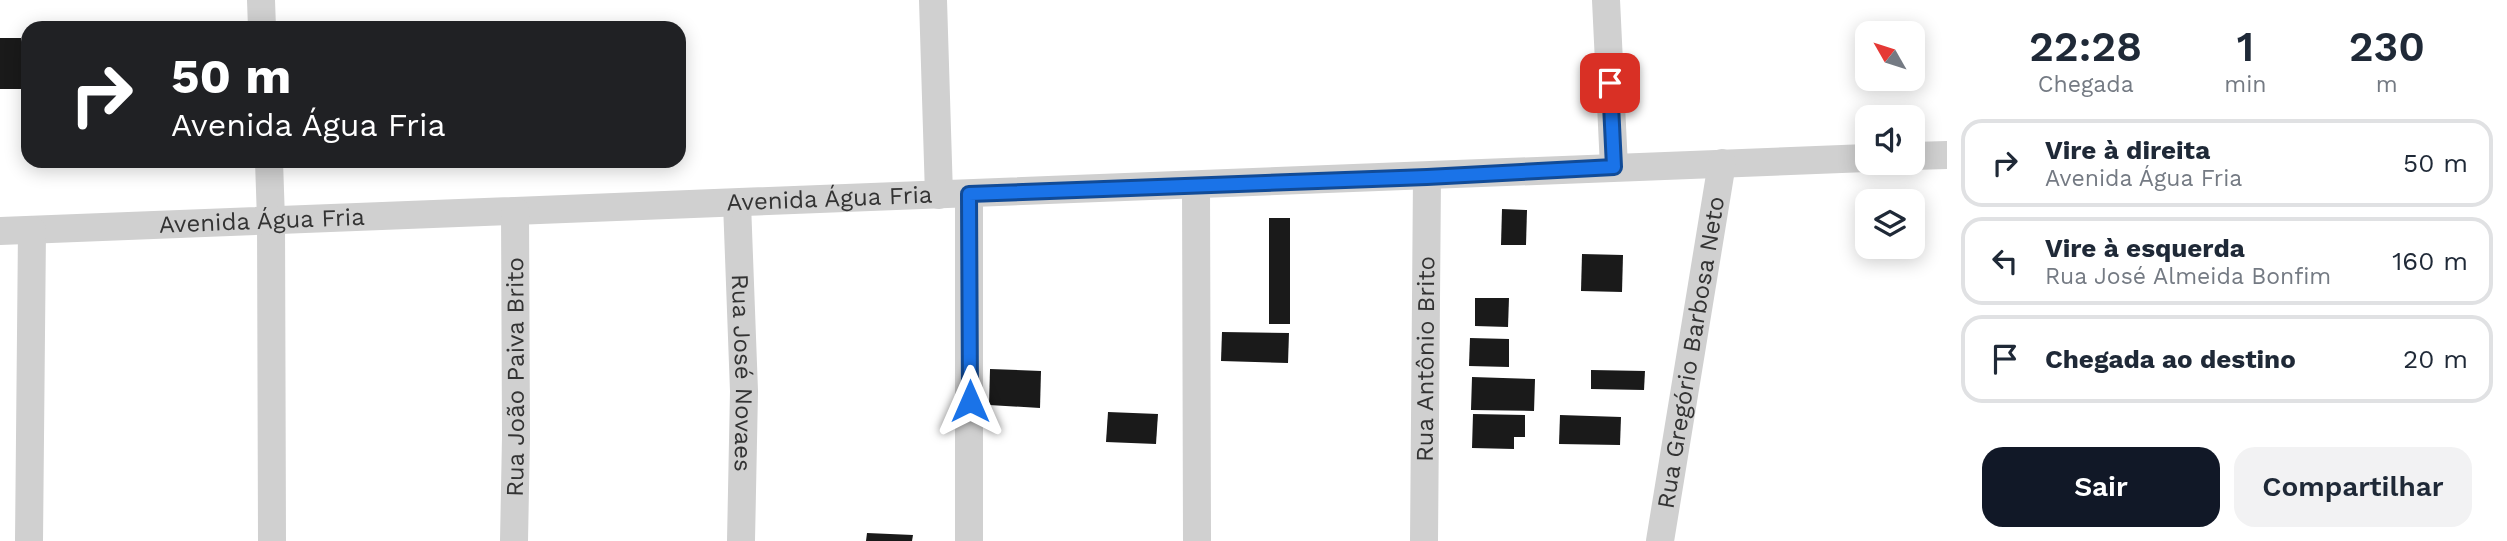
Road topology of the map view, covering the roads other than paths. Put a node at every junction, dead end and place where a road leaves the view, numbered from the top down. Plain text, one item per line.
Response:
1 (261, 0) edge
2 (933, 0) edge
3 (1606, 0) edge
4 (262, 21) edge
5 (1947, 155) edge
6 (1925, 156) edge
7 (1855, 158) edge
8 (1722, 163) junction
9 (1614, 167) junction
10 (268, 168) edge
11 (1427, 177) junction
12 (1196, 186) junction
13 (969, 194) junction
14 (939, 195) junction
15 (737, 203) junction
16 (515, 211) junction
17 (271, 219) junction
18 (32, 230) junction
19 (0, 231) edge
20 (29, 541) edge
21 (272, 541) edge
22 (513, 541) edge
23 (741, 541) edge
24 (969, 541) edge
25 (1197, 541) edge
26 (1424, 541) edge
27 (1660, 541) edge

1 - 4 street
2 - 14 street
3 - 9 street
5 - 6 street
7 - 8 street, Avenida Água Fria
8 - 9 street, Avenida Água Fria
8 - 27 street, Rua Gregório Barbosa Neto
9 - 11 street, Avenida Água Fria
10 - 17 street
11 - 12 street, Avenida Água Fria
11 - 26 street, Rua Antônio Brito
12 - 13 street, Avenida Água Fria
12 - 25 street
13 - 14 street, Avenida Água Fria
13 - 24 street
14 - 15 street, Avenida Água Fria
15 - 16 street, Avenida Água Fria
15 - 23 street, Rua José Novaes
16 - 17 street, Avenida Água Fria
16 - 22 street, Rua João Paiva Brito
17 - 18 street, Avenida Água Fria
17 - 21 street
18 - 19 street, Avenida Água Fria
18 - 20 street

